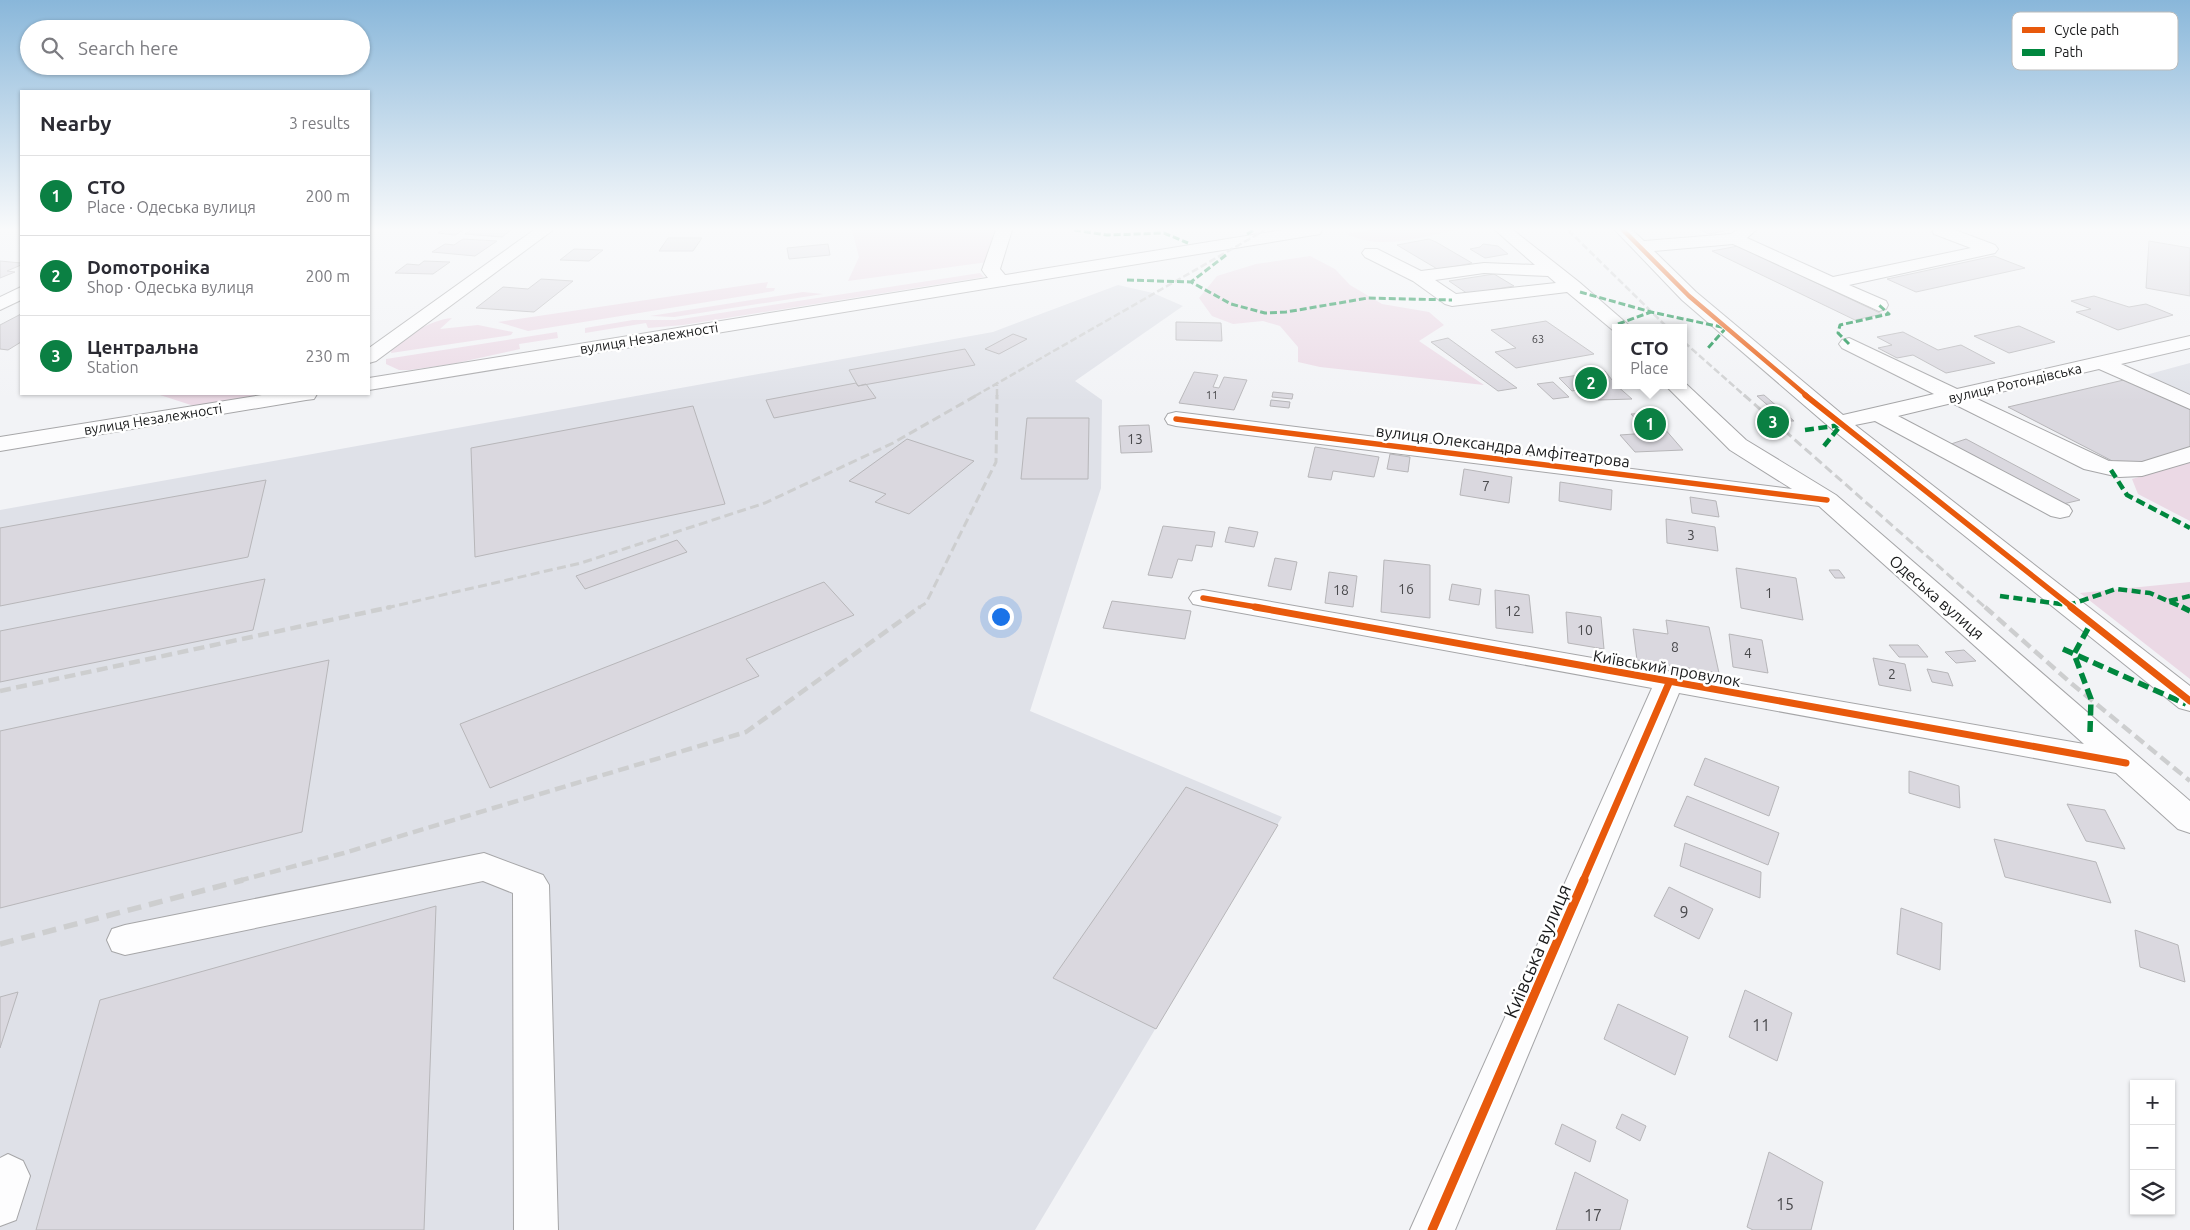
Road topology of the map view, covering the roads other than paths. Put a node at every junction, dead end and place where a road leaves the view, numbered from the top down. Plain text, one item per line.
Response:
1 (465, 287) edge
2 (962, 287) edge
3 (1434, 287) edge
4 (1561, 287) edge
5 (1575, 287) edge
6 (1681, 287) edge
7 (1841, 287) edge
8 (20, 294) edge
9 (0, 304) edge
10 (1879, 305) dead end
11 (1617, 324) edge
12 (2190, 342) edge
13 (1849, 344) dead end
14 (370, 356) edge
15 (2102, 363) junction
16 (370, 384) edge
17 (1679, 389) edge
18 (300, 395) edge
19 (1956, 397) junction
20 (2190, 403) edge
21 (1878, 414) junction
22 (1176, 419) dead end
23 (1841, 425) junction
24 (0, 444) edge
25 (2190, 454) edge
26 (1827, 500) junction
27 (2060, 511) dead end
28 (1203, 598) dead end
29 (1669, 683) junction
30 (2190, 701) edge
31 (2126, 763) junction
32 (2190, 820) edge
33 (125, 940) dead end
34 (536, 1230) edge
35 (1432, 1230) edge

1 - 14 street
2 - 16 street, вулиця Незалежності
3 - 4 street
5 - 11 street
6 - 23 street
7 - 10 street
8 - 9 street
12 - 15 street, вулиця Ротондівська
13 - 19 street
15 - 19 street, вулиця Ротондівська
15 - 20 street
17 - 26 street, Одеська вулиця
18 - 24 street, вулиця Незалежності
19 - 21 street, вулиця Ротондівська
19 - 25 street
21 - 23 street, вулиця Ротондівська
21 - 27 street
22 - 26 street, вулиця Олександра Амфітеатрова
23 - 30 street
26 - 31 street, Одеська вулиця
28 - 29 street, Київський провулок
29 - 31 street, Київський провулок
29 - 35 street, Київська вулиця
31 - 32 street, Одеська вулиця
33 - 34 street

